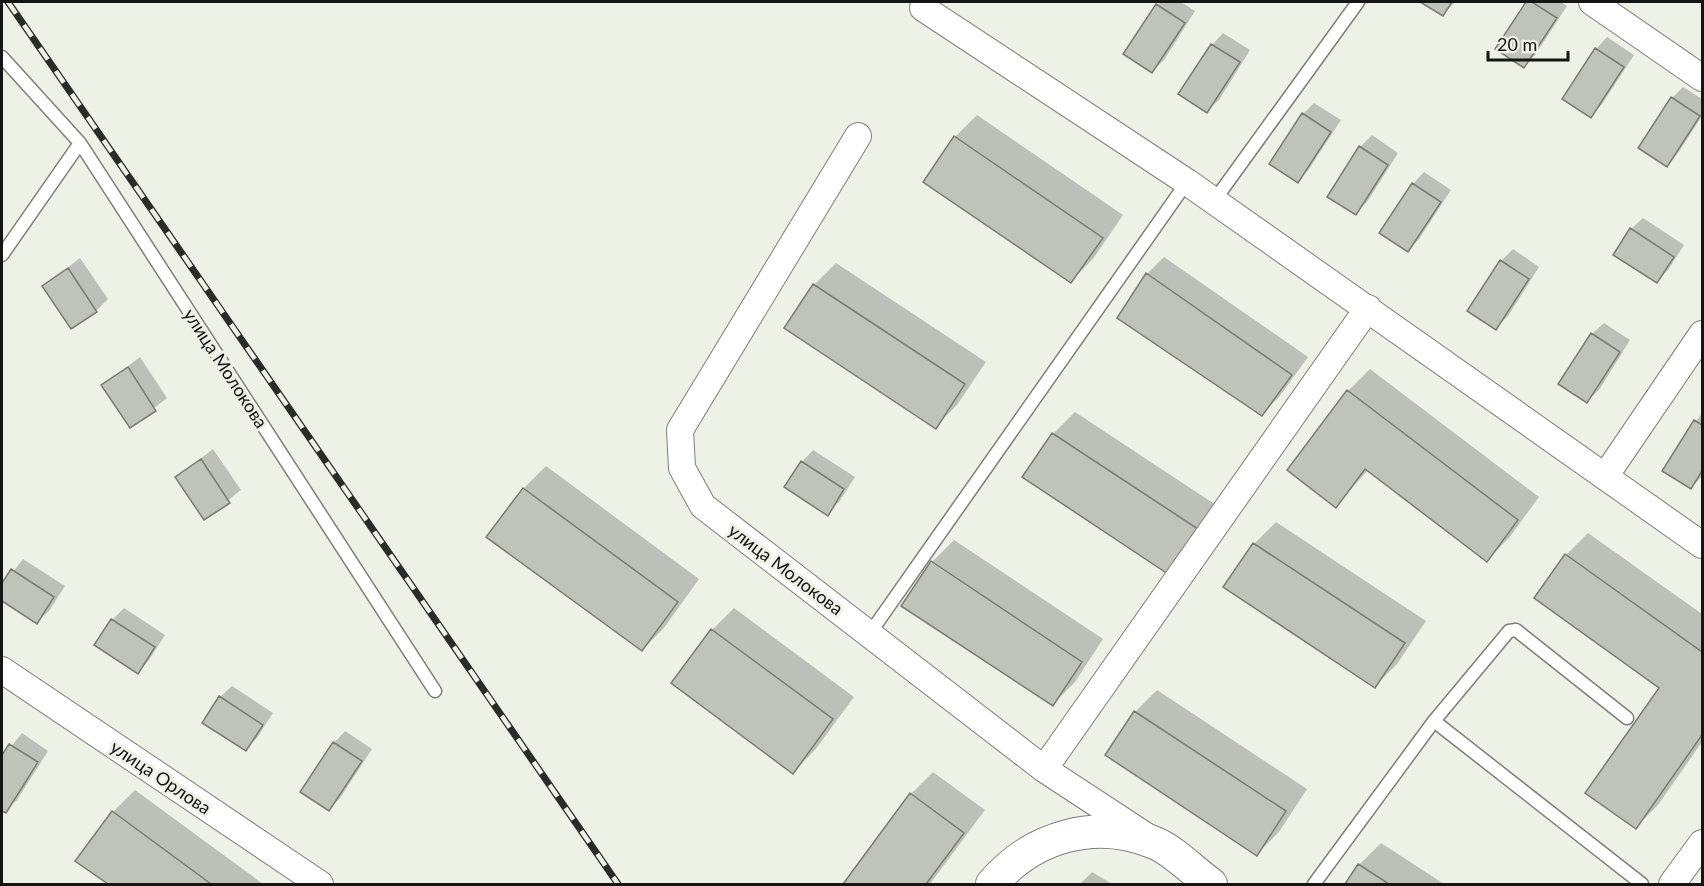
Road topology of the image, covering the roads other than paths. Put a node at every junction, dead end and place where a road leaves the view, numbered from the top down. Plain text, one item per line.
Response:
1 (1358, 2) edge
2 (1592, 2) edge
3 (923, 8) dead end
4 (2, 57) edge
5 (1702, 78) edge
6 (858, 136) dead end
7 (80, 143) junction
8 (1187, 182) junction
9 (1214, 201) junction
10 (2, 255) edge
11 (1368, 308) junction
12 (1702, 334) edge
13 (1606, 475) junction
14 (1702, 545) edge
15 (870, 633) junction
16 (2, 670) edge
17 (435, 691) dead end
18 (1627, 718) dead end
19 (1434, 722) junction
20 (1044, 769) junction
21 (1156, 843) junction
22 (1702, 843) edge
23 (320, 885) edge
24 (992, 885) edge
25 (1211, 885) edge
26 (1314, 885) edge
27 (1642, 885) edge
28 (1672, 885) edge

1 - 9 lane
2 - 5 street
3 - 8 street
4 - 7 lane, улица Молокова
6 - 15 street, улица Молокова
7 - 10 lane
7 - 17 lane, улица Молокова
8 - 9 street
8 - 15 lane
9 - 11 street
11 - 13 street
11 - 20 street
12 - 13 street
13 - 14 street
15 - 20 street, улица Молокова
16 - 23 street, улица Орлова
18 - 19 lane
19 - 26 lane
19 - 27 lane
20 - 21 street, улица Молокова
21 - 24 street
21 - 25 street, улица Молокова
22 - 28 street

